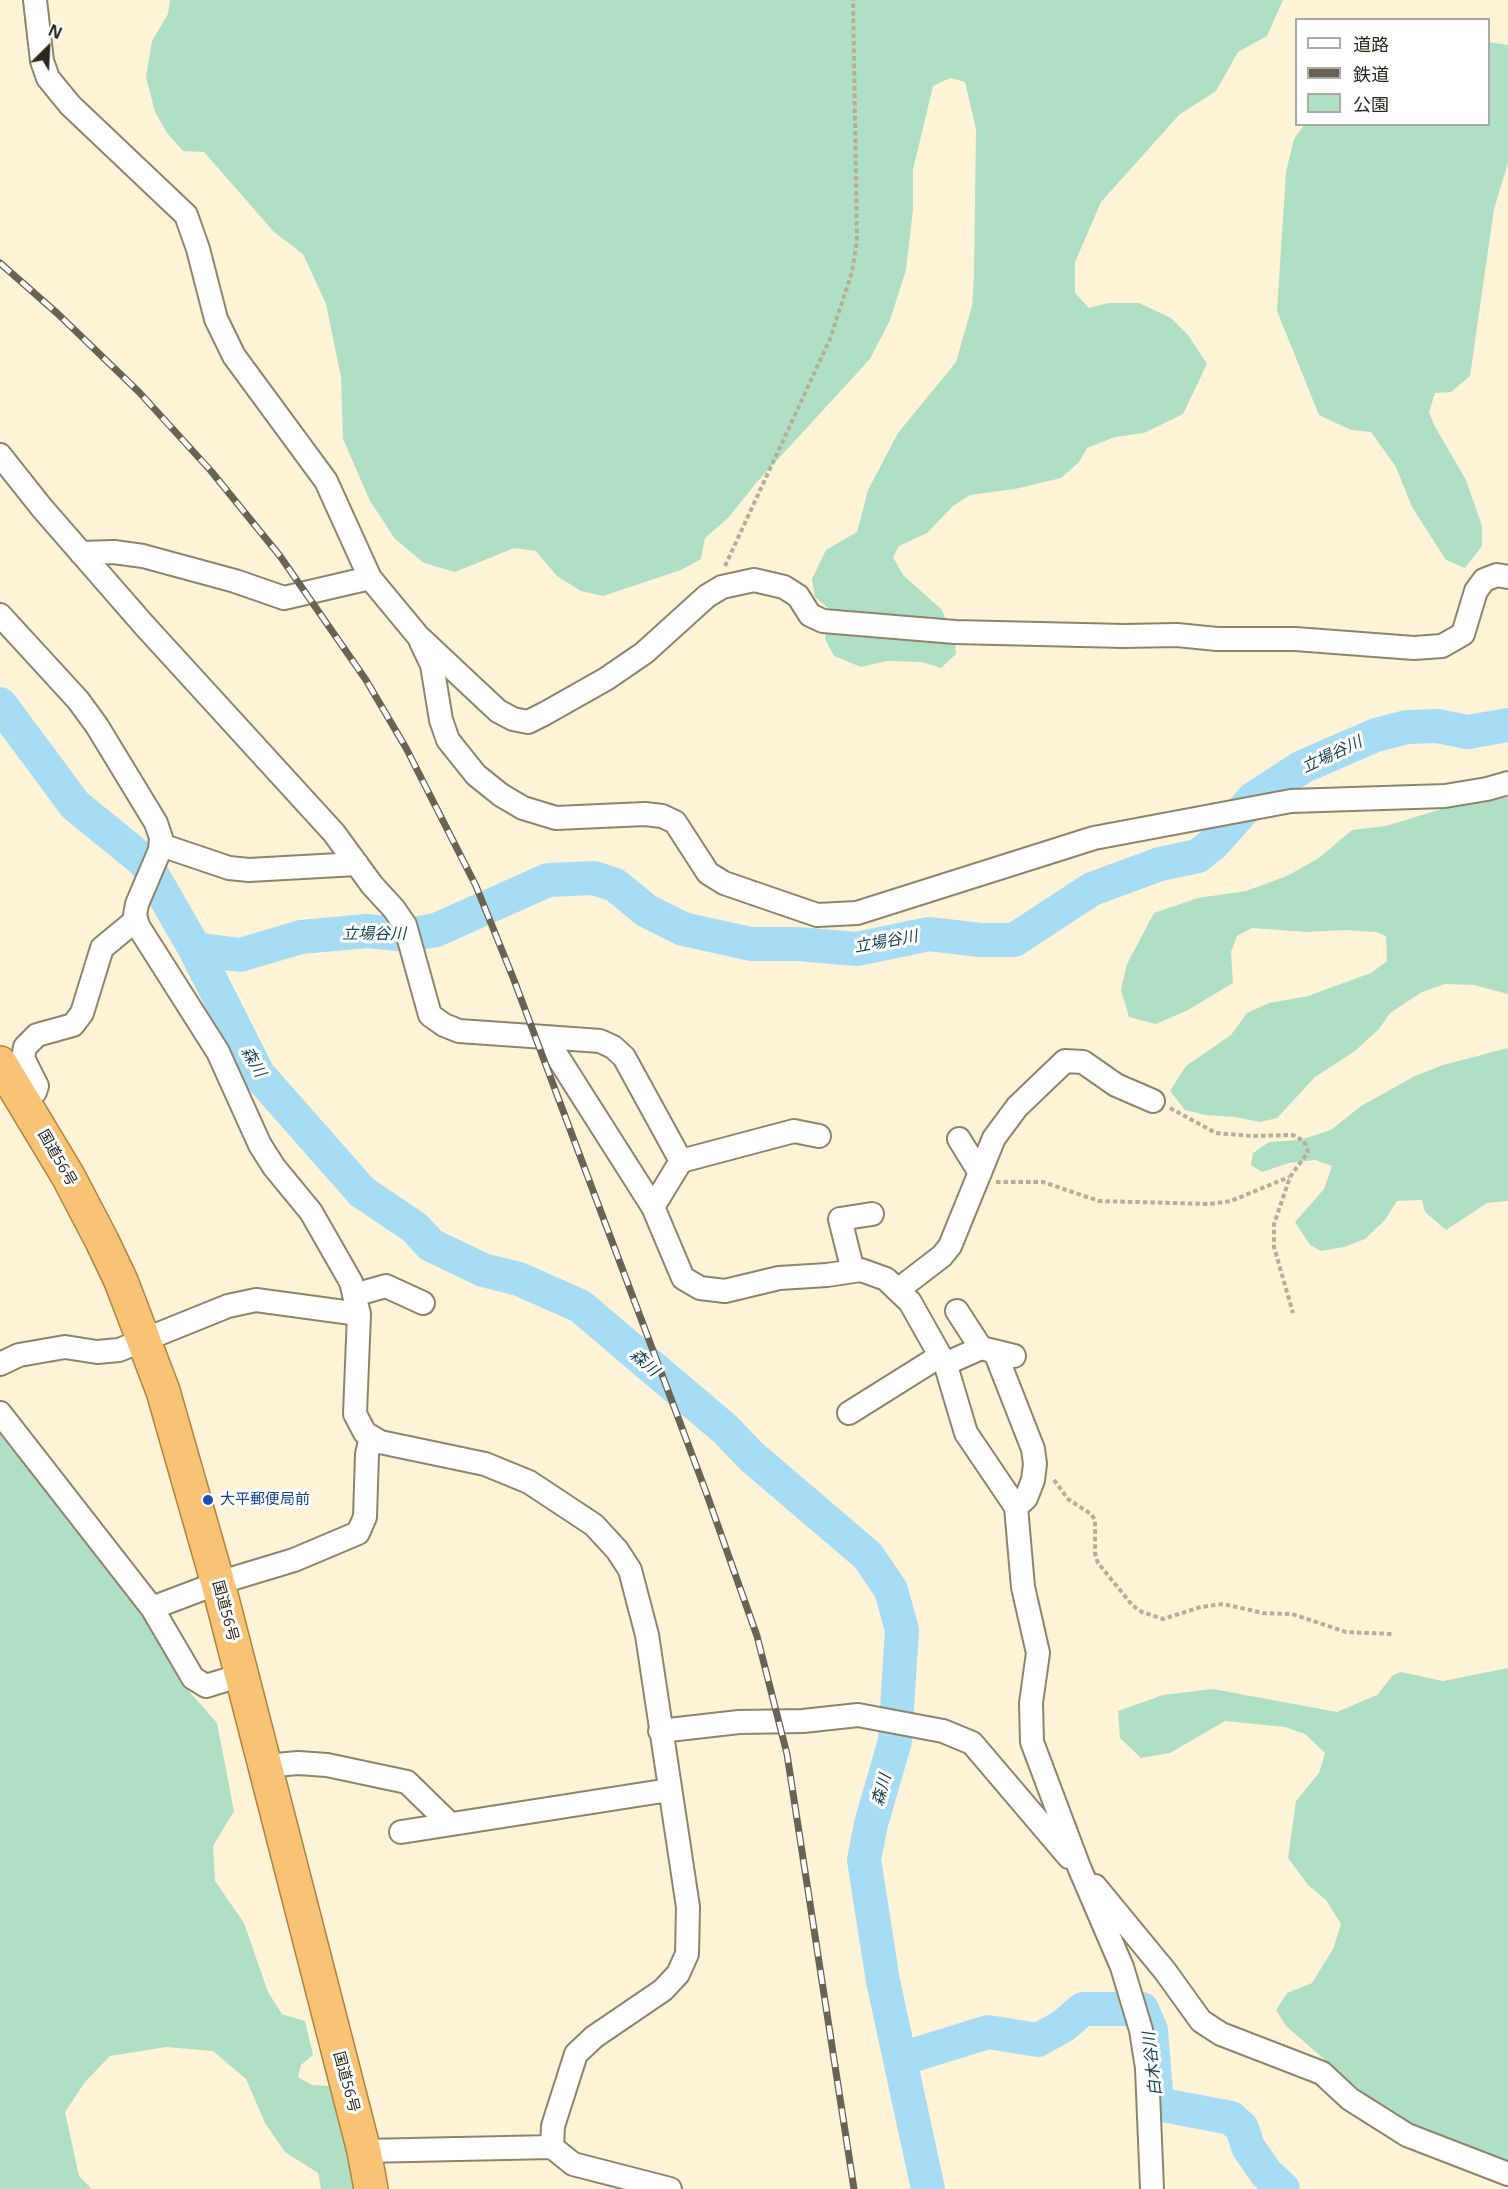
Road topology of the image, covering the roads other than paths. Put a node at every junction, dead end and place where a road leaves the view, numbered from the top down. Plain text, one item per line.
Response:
1 (34, 0) edge
2 (0, 455) edge
3 (81, 553) junction
4 (1508, 577) edge
5 (370, 578) junction
6 (0, 615) edge
7 (418, 636) junction
8 (1508, 783) edge
9 (161, 845) junction
10 (357, 864) junction
11 (136, 920) junction
12 (545, 1037) junction
13 (9, 1088) edge
14 (1153, 1101) road end
15 (819, 1136) dead end
16 (959, 1139) dead end
17 (681, 1161) junction
18 (980, 1173) junction
19 (653, 1208) junction
20 (872, 1214) dead end
21 (853, 1271) junction
22 (898, 1289) junction
23 (423, 1303) dead end
24 (356, 1304) junction
25 (957, 1311) dead end
26 (144, 1341) junction
27 (997, 1352) junction
28 (943, 1360) junction
29 (0, 1364) edge
30 (0, 1413) edge
31 (849, 1413) dead end
32 (370, 1437) junction
33 (1017, 1507) junction
34 (218, 1583) junction
35 (152, 1608) junction
36 (242, 1675) junction
37 (660, 1731) junction
38 (265, 1766) junction
39 (669, 1790) junction
40 (450, 1824) junction
41 (401, 1832) dead end
42 (1079, 1868) junction
43 (552, 2147) junction
44 (364, 2151) junction
45 (1508, 2174) edge
46 (371, 2189) edge
47 (670, 2189) edge
48 (1152, 2189) edge

1 - 5 street
2 - 3 street
3 - 5 street
3 - 10 street
4 - 7 street
5 - 7 street
6 - 9 street
7 - 8 street
9 - 10 street
9 - 11 street
10 - 12 street
11 - 13 street
11 - 24 street
12 - 17 street
12 - 19 street
13 - 26 highway, 国道56号
14 - 18 street
15 - 17 street
16 - 18 street
17 - 19 street
18 - 22 street
19 - 21 street
20 - 21 street
21 - 22 street
22 - 28 street
23 - 24 street
24 - 26 street
24 - 32 street
25 - 27 street
26 - 29 street
26 - 34 highway, 国道56号
27 - 28 street
27 - 33 street
28 - 31 street
28 - 33 street
30 - 35 street
32 - 34 street
32 - 37 street
33 - 42 street
34 - 35 street
34 - 36 highway, 国道56号
35 - 36 street
36 - 38 highway, 国道56号
37 - 39 street
37 - 42 street
38 - 40 street
38 - 44 highway, 国道56号
39 - 40 street
39 - 43 street
40 - 41 street
42 - 45 street
42 - 48 street
43 - 44 street
43 - 47 street
44 - 46 highway, 国道56号

